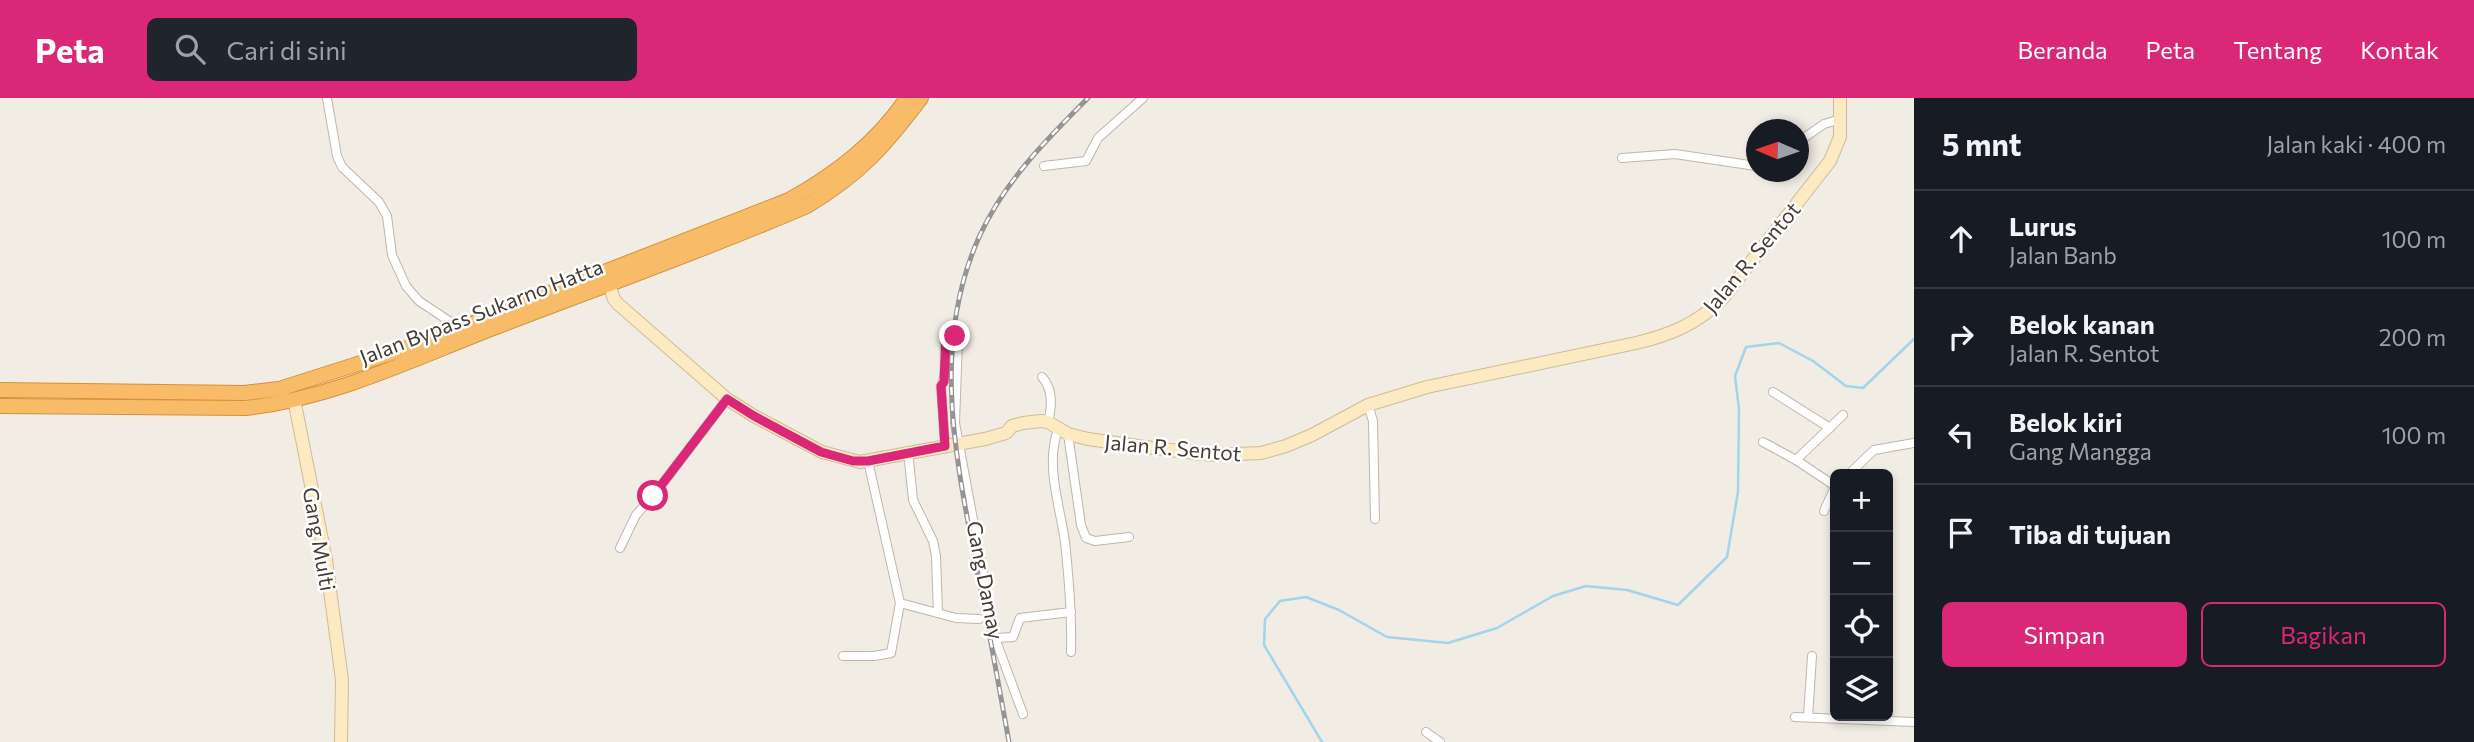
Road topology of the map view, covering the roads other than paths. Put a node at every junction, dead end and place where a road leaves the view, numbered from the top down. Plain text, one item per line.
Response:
1 (327, 98) edge
2 (907, 98) edge
3 (921, 98) edge
4 (1143, 98) edge
5 (1840, 98) edge
6 (1841, 119) junction
7 (1809, 134) edge
8 (1622, 158) dead end
9 (1746, 165) edge
10 (1044, 166) dead end
11 (607, 278) junction
12 (456, 331) junction
13 (1042, 377) dead end
14 (0, 390) edge
15 (66, 391) junction
16 (1773, 392) dead end
17 (294, 399) junction
18 (727, 399) junction
19 (1368, 405) junction
20 (0, 406) edge
21 (68, 408) junction
22 (1843, 415) dead end
23 (1058, 428) junction
24 (1830, 428) junction
25 (1763, 442) dead end
26 (1914, 443) edge
27 (959, 444) junction
28 (945, 446) junction
29 (908, 451) junction
30 (1796, 460) junction
31 (868, 461) junction
32 (1854, 469) edge
33 (1830, 484) edge
34 (1830, 498) edge
35 (1824, 511) dead end
36 (1375, 519) dead end
37 (1129, 537) dead end
38 (620, 548) dead end
39 (900, 603) junction
40 (1071, 612) junction
41 (937, 613) junction
42 (979, 619) dead end
43 (995, 638) junction
44 (1071, 652) dead end
45 (843, 656) dead end
46 (1812, 656) dead end
47 (1023, 714) dead end
48 (1795, 717) dead end
49 (1808, 717) junction
50 (1830, 717) edge
51 (1893, 720) edge
52 (1914, 722) edge
53 (1426, 732) dead end
54 (341, 742) edge
55 (1440, 742) edge

1 - 12 street
2 - 11 highway, Jalan Bypass Sukarno Hatta
3 - 11 highway, Jalan Bypass Sukarno Hatta
4 - 10 street
5 - 6 street, Jalan R. Sentot
6 - 7 street
6 - 19 street, Jalan R. Sentot
8 - 9 street
11 - 12 highway, Jalan Bypass Sukarno Hatta
11 - 17 highway, Jalan Bypass Sukarno Hatta
11 - 18 street, Jalan R. Sentot
12 - 15 highway, Jalan Bypass Sukarno Hatta
13 - 23 street
14 - 15 highway, Jalan Bypass Sukarno Hatta
15 - 21 highway
16 - 24 street
17 - 21 highway, Jalan Bypass Sukarno Hatta
17 - 54 street, Gang Multi
18 - 31 street, Jalan R. Sentot
18 - 38 street
19 - 23 street, Jalan R. Sentot
19 - 36 street
20 - 21 highway, Jalan Bypass Sukarno Hatta
22 - 24 street
23 - 27 street, Jalan R. Sentot
23 - 37 street
23 - 40 street
24 - 30 street
25 - 30 street
26 - 32 street
27 - 28 street, Jalan R. Sentot
27 - 28 street, Gang Damay
27 - 43 street, Gang Damay
28 - 29 street, Jalan R. Sentot
29 - 31 street, Jalan R. Sentot
29 - 41 street
30 - 33 street
31 - 39 street
34 - 35 street
39 - 41 street
39 - 45 street
40 - 43 street
40 - 44 street
41 - 42 street
43 - 47 street, Gang Damay
46 - 49 street
48 - 49 street
49 - 50 street
51 - 52 street
53 - 55 street

